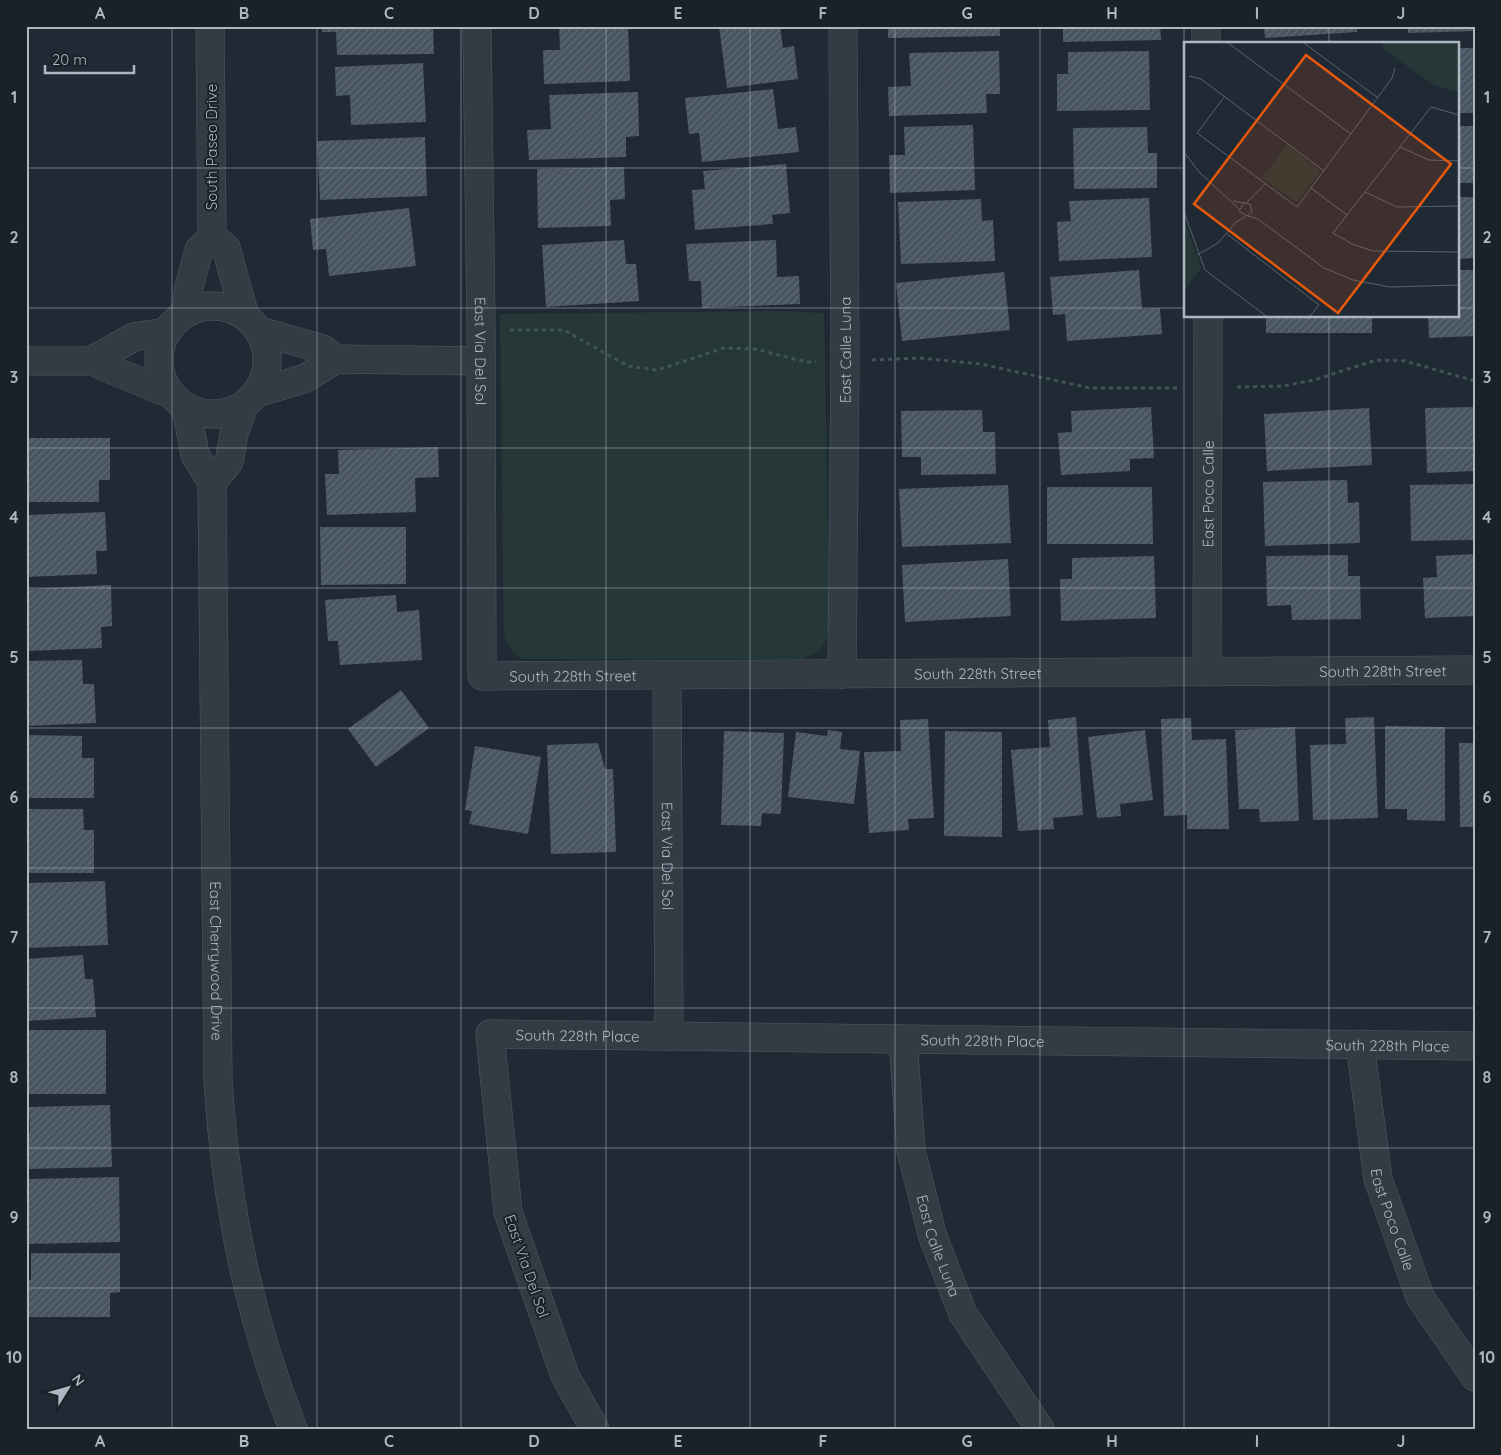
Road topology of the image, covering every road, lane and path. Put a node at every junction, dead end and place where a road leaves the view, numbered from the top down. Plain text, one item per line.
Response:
1 (210, 26) edge
2 (477, 26) edge
3 (844, 26) edge
4 (1206, 26) edge
5 (1206, 42) edge
6 (212, 237) junction
7 (186, 313) junction
8 (1208, 318) edge
9 (252, 324) junction
10 (481, 325) junction
11 (166, 332) junction
12 (336, 359) junction
13 (26, 361) edge
14 (91, 361) junction
15 (481, 361) junction
16 (845, 361) junction
17 (1475, 381) edge
18 (1209, 388) junction
19 (250, 399) junction
20 (179, 401) junction
21 (212, 482) junction
22 (1475, 670) edge
23 (1207, 672) junction
24 (842, 674) junction
25 (482, 676) joint
26 (668, 676) junction
27 (490, 1034) joint
28 (669, 1036) junction
29 (903, 1039) junction
30 (1360, 1044) junction
31 (1475, 1046) edge
32 (1475, 1377) edge
33 (293, 1429) edge
34 (595, 1429) edge
35 (1040, 1429) edge

1 - 6 street, South Paseo Drive
2 - 10 street, East Via Del Sol
3 - 16 street, East Calle Luna
4 - 5 street
6 - 7 street
6 - 9 street
7 - 9 street
7 - 11 street
8 - 18 street, East Poco Calle
9 - 12 street
9 - 19 street
10 - 15 street, East Via Del Sol
10 - 16 path
11 - 14 street
11 - 20 street
12 - 15 street
12 - 19 street
13 - 14 street
14 - 20 street
15 - 25 street, East Via Del Sol
16 - 18 path
16 - 24 street, East Calle Luna
17 - 18 path
18 - 23 street, East Poco Calle
19 - 20 street
19 - 21 street
20 - 21 street
21 - 33 street, East Cherrywood Drive
22 - 23 street, South 228th Street
23 - 24 street, South 228th Street
24 - 26 street, South 228th Street
25 - 26 street, South 228th Street
26 - 28 street, East Via Del Sol
27 - 28 street, South 228th Place
27 - 34 street, East Via Del Sol
28 - 29 street, South 228th Place
29 - 30 street, South 228th Place
29 - 35 street, East Calle Luna
30 - 31 street, South 228th Place
30 - 32 street, East Poco Calle

